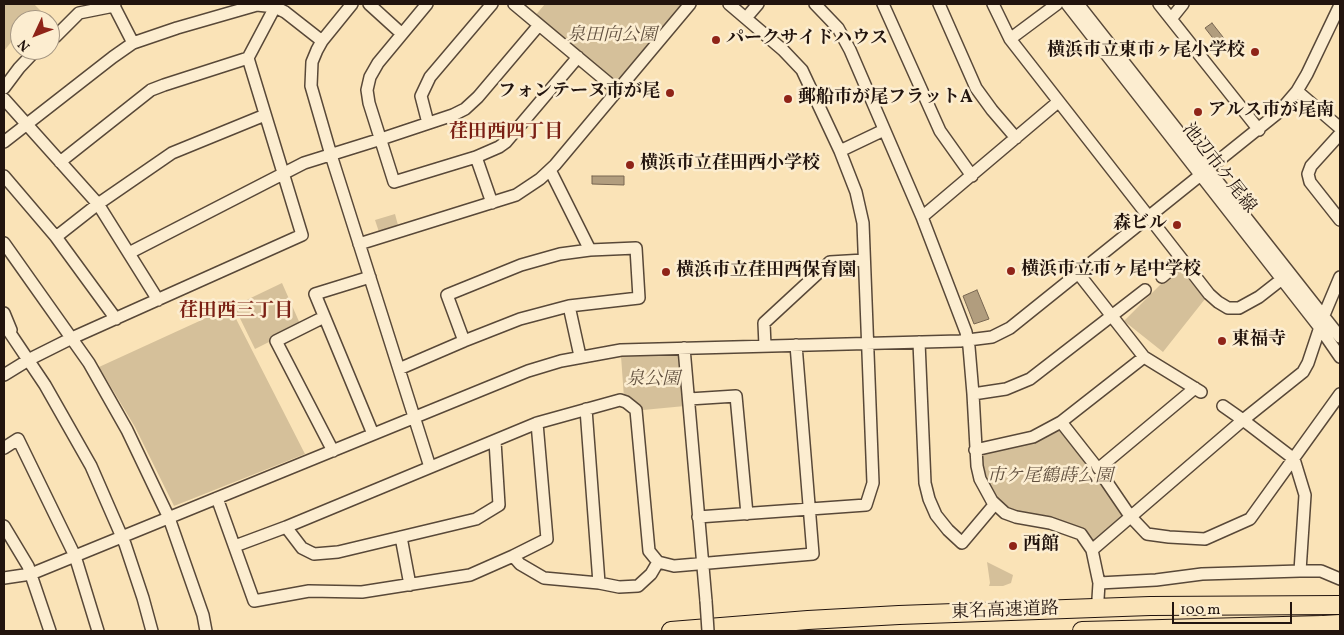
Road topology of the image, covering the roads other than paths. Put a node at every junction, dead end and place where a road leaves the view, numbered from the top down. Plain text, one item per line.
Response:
1 (352, 4) edge
2 (369, 4) edge
3 (427, 4) edge
4 (492, 4) edge
5 (514, 4) edge
6 (690, 4) edge
7 (729, 4) edge
8 (758, 4) edge
9 (816, 4) edge
10 (883, 4) edge
11 (939, 4) edge
12 (993, 4) edge
13 (1057, 4) edge
14 (1067, 4) edge
15 (1078, 4) edge
16 (1159, 4) edge
17 (1183, 4) edge
18 (114, 5) edge
19 (1340, 5) edge
20 (275, 7) junction
21 (746, 18) junction
22 (1171, 19) junction
23 (539, 25) junction
24 (60, 32) edge
25 (402, 34) junction
26 (1010, 40) junction
27 (322, 41) junction
28 (133, 43) junction
29 (578, 57) junction
30 (248, 58) junction
31 (27, 60) edge
32 (4, 88) edge
33 (617, 90) junction
34 (1297, 91) junction
35 (4, 99) edge
36 (1058, 102) junction
37 (265, 115) junction
38 (428, 123) junction
39 (27, 124) junction
40 (1340, 128) edge
41 (884, 130) junction
42 (1258, 130) junction
43 (1340, 134) edge
44 (1016, 138) junction
45 (381, 139) junction
46 (4, 142) edge
47 (840, 151) junction
48 (331, 155) junction
49 (476, 156) junction
50 (60, 162) junction
51 (550, 170) junction
52 (1205, 172) junction
53 (283, 174) junction
54 (4, 176) edge
55 (972, 176) junction
56 (492, 203) junction
57 (98, 204) junction
58 (922, 216) junction
59 (1148, 216) junction
60 (1340, 220) edge
61 (56, 237) junction
62 (4, 243) edge
63 (359, 244) junction
64 (590, 250) junction
65 (129, 253) junction
66 (864, 260) junction
67 (1182, 260) junction
68 (1078, 273) junction
69 (370, 277) junction
70 (1162, 277) dead end
71 (1340, 277) edge
72 (1282, 279) junction
73 (1145, 290) dead end
74 (158, 300) junction
75 (569, 306) junction
76 (4, 313) edge
77 (1324, 315) junction
78 (1111, 316) junction
79 (324, 317) junction
80 (116, 319) junction
81 (4, 324) edge
82 (1320, 328) junction
83 (8, 334) edge
84 (1340, 337) edge
85 (72, 338) junction
86 (968, 340) junction
87 (464, 341) junction
88 (919, 342) junction
89 (868, 343) junction
90 (796, 345) junction
91 (765, 346) junction
92 (684, 348) junction
93 (580, 356) junction
94 (1144, 357) junction
95 (1340, 357) edge
96 (30, 359) junction
97 (399, 369) junction
98 (4, 375) edge
99 (973, 394) junction
100 (1340, 394) edge
101 (689, 399) junction
102 (1222, 406) dead end
103 (586, 409) junction
104 (414, 418) junction
105 (1243, 420) junction
106 (1061, 422) junction
107 (537, 424) junction
108 (373, 434) junction
109 (495, 441) junction
110 (4, 448) edge
111 (975, 450) junction
112 (333, 451) junction
113 (1294, 459) junction
114 (430, 467) junction
115 (1098, 469) junction
116 (217, 498) junction
117 (994, 505) junction
118 (809, 509) junction
119 (747, 514) junction
120 (1130, 516) junction
121 (698, 517) junction
122 (169, 518) junction
123 (4, 526) edge
124 (286, 527) junction
125 (122, 537) junction
126 (401, 538) junction
127 (235, 546) junction
128 (1092, 550) junction
129 (75, 556) junction
130 (513, 556) junction
131 (658, 562) junction
132 (702, 564) junction
133 (1300, 570) junction
134 (31, 574) junction
135 (4, 578) edge
136 (1340, 579) edge
137 (599, 583) junction
138 (1099, 583) junction
139 (410, 585) junction
140 (1098, 599) dead end
141 (1336, 601) edge
142 (1332, 624) edge
143 (50, 631) edge
144 (98, 631) edge
145 (152, 631) edge
146 (206, 631) edge
147 (670, 631) edge
148 (708, 631) edge
149 (1082, 631) edge

1 - 27 street
2 - 25 street
3 - 25 street
4 - 38 street
5 - 23 street
6 - 33 street
7 - 21 street
8 - 21 street
9 - 41 street
10 - 55 street
11 - 44 street
12 - 26 street
13 - 26 street
14 - 52 street, 池辺市ケ尾線
15 - 52 street, 池辺市ケ尾線
16 - 22 street
17 - 22 street
18 - 24 street
18 - 28 street
19 - 34 street
20 - 27 street
20 - 28 street
20 - 30 street
21 - 47 street
22 - 42 street
23 - 29 street
23 - 38 street
25 - 45 street
26 - 36 street
27 - 48 street
28 - 39 street
29 - 33 street
29 - 49 street
30 - 37 street
30 - 50 street
31 - 32 street
33 - 51 street
34 - 40 street
34 - 42 street
35 - 39 street
36 - 44 street
36 - 59 street
37 - 53 street
37 - 57 street
38 - 45 street
39 - 46 street
39 - 50 street
41 - 47 street
41 - 58 street
42 - 52 street
43 - 60 street
44 - 55 street
45 - 48 street
45 - 49 street
47 - 66 street
48 - 53 street
48 - 63 street
49 - 56 street
50 - 57 street
51 - 56 street
51 - 64 street
52 - 59 street
52 - 72 street, 池辺市ケ尾線
52 - 77 street, 池辺市ケ尾線
53 - 65 street
53 - 74 street
54 - 61 street
55 - 58 street
56 - 63 street
57 - 61 street
57 - 65 street
58 - 86 street
59 - 67 street
59 - 68 street
61 - 80 street
62 - 85 street
63 - 69 street
64 - 75 street
64 - 87 street
65 - 74 street
66 - 89 street
66 - 91 street
67 - 70 street
67 - 72 street
68 - 78 street
68 - 86 street
69 - 79 street
69 - 97 street
71 - 77 street
72 - 82 street, 池辺市ケ尾線
73 - 78 street
74 - 80 street
75 - 87 street
75 - 93 street
76 - 83 street
77 - 82 street
77 - 84 street, 池辺市ケ尾線
78 - 94 street
78 - 99 street
79 - 108 street
79 - 112 street
80 - 85 street
81 - 83 street
82 - 95 street, 池辺市ケ尾線
82 - 105 street
83 - 96 street
85 - 96 street
85 - 122 street
86 - 88 street
86 - 99 street
87 - 97 street
88 - 89 street
88 - 117 street
89 - 90 street
89 - 118 street
90 - 91 street
90 - 118 street
91 - 92 street
92 - 93 street
92 - 101 street
93 - 104 street
94 - 106 street
94 - 115 street
96 - 98 street
96 - 125 street
97 - 104 street
99 - 111 street
100 - 113 street
101 - 119 street
101 - 121 street
102 - 105 street
103 - 107 street
103 - 131 street
103 - 137 street
104 - 108 street
104 - 114 street
105 - 113 street
105 - 120 street
106 - 111 street
106 - 115 street
107 - 109 street
107 - 130 street
108 - 112 street
109 - 114 street
109 - 126 street
110 - 129 street
111 - 117 street
112 - 116 street
113 - 120 street
113 - 133 street
114 - 124 street
115 - 120 street
116 - 122 street
116 - 127 street
117 - 128 street
118 - 119 street
118 - 132 street
119 - 121 street
120 - 128 street
121 - 132 street
122 - 125 street
122 - 146 street
123 - 134 street
124 - 126 street
124 - 127 street
125 - 129 street
125 - 145 street
126 - 139 street
127 - 139 street
128 - 138 street
129 - 134 street
129 - 144 street
130 - 137 street
130 - 139 street
131 - 132 street
131 - 137 street
132 - 148 street, bridge
133 - 136 street
133 - 138 street
134 - 135 street
134 - 143 street
138 - 140 street
141 - 147 highway, 東名高速道路
142 - 149 highway, 東名高速道路

